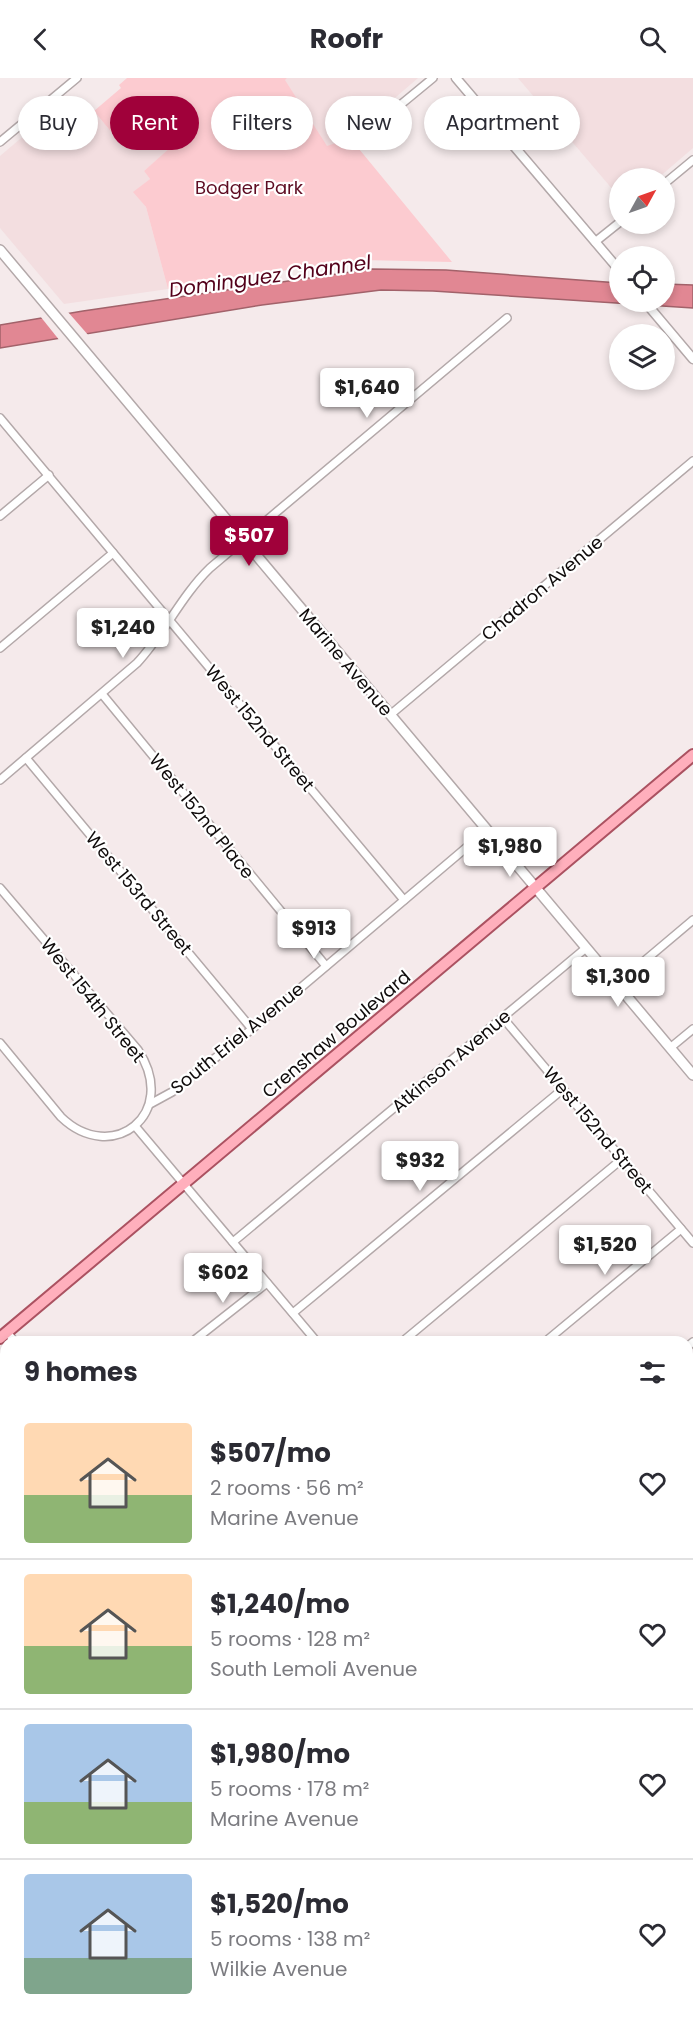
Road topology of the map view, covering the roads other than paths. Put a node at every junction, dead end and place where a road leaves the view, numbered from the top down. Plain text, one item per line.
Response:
1 (77, 78) edge
2 (433, 78) edge
3 (456, 78) edge
4 (411, 96) edge
5 (0, 142) edge
6 (693, 160) edge
7 (675, 175) edge
8 (609, 231) edge
9 (595, 242) junction
10 (0, 250) edge
11 (609, 258) edge
12 (654, 312) edge
13 (507, 318) dead end
14 (693, 359) edge
15 (0, 418) edge
16 (693, 461) edge
17 (49, 475) junction
18 (0, 516) edge
19 (243, 540) junction
20 (113, 553) junction
21 (171, 620) junction
22 (0, 648) edge
23 (102, 694) junction
24 (390, 715) junction
25 (693, 756) edge
26 (26, 758) junction
27 (0, 780) edge
28 (487, 830) junction
29 (0, 888) edge
30 (536, 888) junction
31 (404, 900) junction
32 (693, 920) edge
33 (586, 948) junction
34 (326, 966) junction
35 (617, 984) junction
36 (503, 1018) junction
37 (252, 1029) junction
38 (693, 1029) edge
39 (0, 1043) edge
40 (670, 1048) junction
41 (693, 1075) edge
42 (563, 1089) junction
43 (150, 1104) junction
44 (135, 1126) junction
45 (622, 1159) junction
46 (183, 1184) junction
47 (681, 1229) junction
48 (233, 1242) junction
49 (693, 1243) edge
50 (267, 1283) junction
51 (293, 1313) junction
52 (4, 1335) edge
53 (200, 1336) edge
54 (312, 1336) edge
55 (409, 1336) edge
56 (552, 1336) edge

1 - 5 street
2 - 4 street
3 - 9 street
6 - 7 street
8 - 9 street
9 - 11 street
10 - 19 main road, Marine Avenue
12 - 14 street
13 - 19 street
15 - 17 street, West 152nd Street
16 - 24 street, Chadron Avenue
17 - 18 street
17 - 20 street, West 152nd Street
19 - 21 street
19 - 24 main road, Marine Avenue
20 - 21 street, West 152nd Street
20 - 22 street
21 - 23 street
21 - 31 street, West 152nd Street
23 - 26 street
23 - 34 street, West 152nd Place
24 - 28 main road, Marine Avenue
25 - 30 main road, Crenshaw Boulevard
26 - 27 street
26 - 37 street, West 153rd Street
28 - 30 main road, Marine Avenue
28 - 31 street, South Eriel Avenue
29 - 43 street, West 154th Street
30 - 33 main road, Marine Avenue
30 - 46 main road, Crenshaw Boulevard
31 - 34 street, South Eriel Avenue
32 - 35 street
33 - 35 main road, Marine Avenue
33 - 36 street, Atkinson Avenue
34 - 37 street, South Eriel Avenue
35 - 40 main road, Marine Avenue
36 - 42 street, West 152nd Street
36 - 48 street, Atkinson Avenue
37 - 43 street, South Eriel Avenue
38 - 40 street
39 - 44 street
40 - 41 main road, Marine Avenue
42 - 45 street, West 152nd Street
42 - 51 street
43 - 44 street
44 - 46 street
45 - 47 street, West 152nd Street
45 - 55 street
46 - 48 street
46 - 52 main road, Crenshaw Boulevard
47 - 49 street, West 152nd Street
47 - 56 street
48 - 50 street
50 - 51 street
50 - 53 street
51 - 54 street

